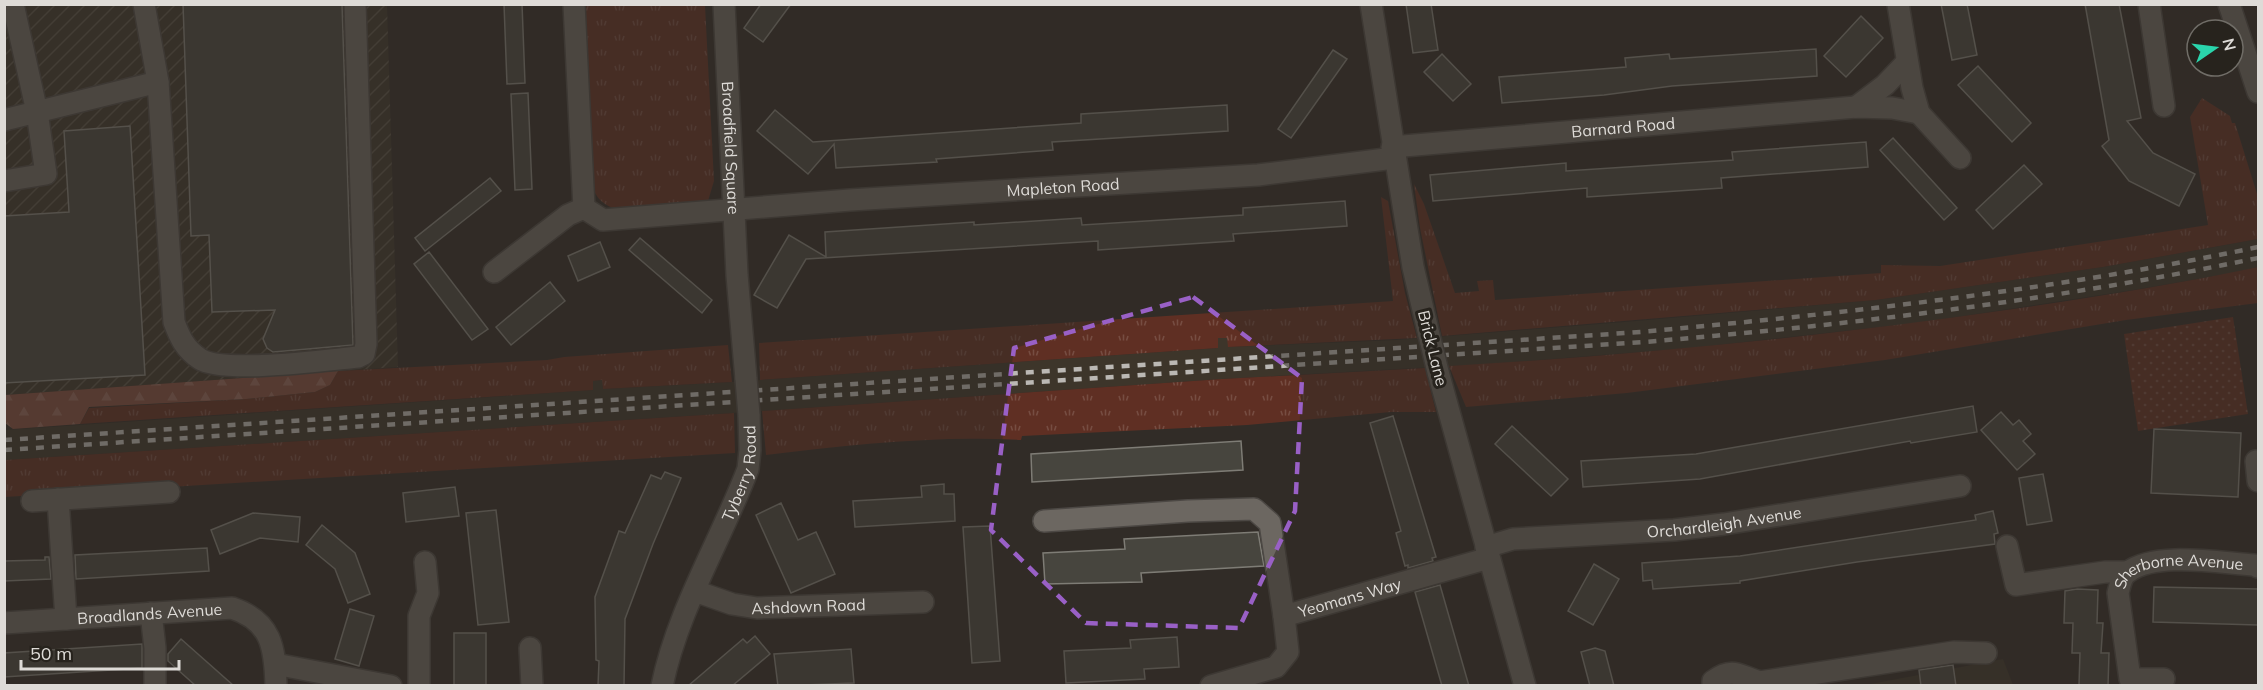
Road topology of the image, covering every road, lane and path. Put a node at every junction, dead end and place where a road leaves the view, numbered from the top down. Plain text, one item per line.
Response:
1 (13, 4) edge
2 (144, 4) edge
3 (355, 4) edge
4 (574, 4) edge
5 (724, 4) edge
6 (1371, 4) edge
7 (1898, 4) edge
8 (2149, 4) edge
9 (2229, 4) edge
10 (1907, 62) junction
11 (158, 82) junction
12 (2259, 92) edge
13 (2164, 106) dead end
14 (1856, 107) junction
15 (37, 112) junction
16 (1919, 114) junction
17 (4, 120) edge
18 (1393, 153) junction
19 (1960, 158) dead end
20 (4, 181) edge
21 (584, 208) junction
22 (733, 211) junction
23 (494, 272) dead end
24 (1960, 486) dead end
25 (169, 492) dead end
26 (58, 499) junction
27 (32, 501) dead end
28 (1044, 521) dead end
29 (2007, 546) dead end
30 (1487, 552) junction
31 (2257, 561) edge
32 (425, 562) dead end
33 (2127, 572) junction
34 (695, 591) junction
35 (923, 602) dead end
36 (151, 613) junction
37 (1284, 616) junction
38 (66, 619) junction
39 (4, 623) edge
40 (530, 648) dead end
41 (1986, 653) dead end
42 (275, 664) junction
43 (2164, 679) dead end
44 (405, 683) edge
45 (1760, 684) edge
46 (155, 686) edge
47 (276, 686) edge
48 (532, 686) edge
49 (662, 686) edge
50 (1211, 686) edge
51 (1525, 686) edge
52 (1713, 686) edge

1 - 15 street
2 - 11 street
3 - 11 street
4 - 21 street
5 - 22 street, Broadfield Square
6 - 18 street, Brick Lane
7 - 10 street
8 - 13 street
9 - 12 street
10 - 14 street
10 - 16 street
11 - 15 street
14 - 16 street, Barnard Road
14 - 18 street, Barnard Road
15 - 17 street
15 - 20 street
16 - 19 street
18 - 22 street, Mapleton Road
18 - 30 street, Brick Lane, bridge
21 - 22 street, Broadfield Square
21 - 23 street
22 - 34 street, Tyberry Road, bridge
24 - 30 street, Orchardleigh Avenue
25 - 26 street
26 - 27 street
26 - 38 street
28 - 37 street, Yeomans Way
29 - 33 street
30 - 37 street, Yeomans Way
30 - 51 street, Brick Lane
31 - 33 street, Sherborne Avenue
32 - 44 street
33 - 43 street, Sherborne Avenue
34 - 35 street, Ashdown Road
34 - 49 street, Tyberry Road
36 - 38 street, Broadlands Avenue
36 - 42 street, Broadlands Avenue
36 - 46 street
37 - 50 street
38 - 39 street, Broadlands Avenue
40 - 48 street
41 - 45 street
42 - 44 street
42 - 47 street, Broadlands Avenue
45 - 52 street

